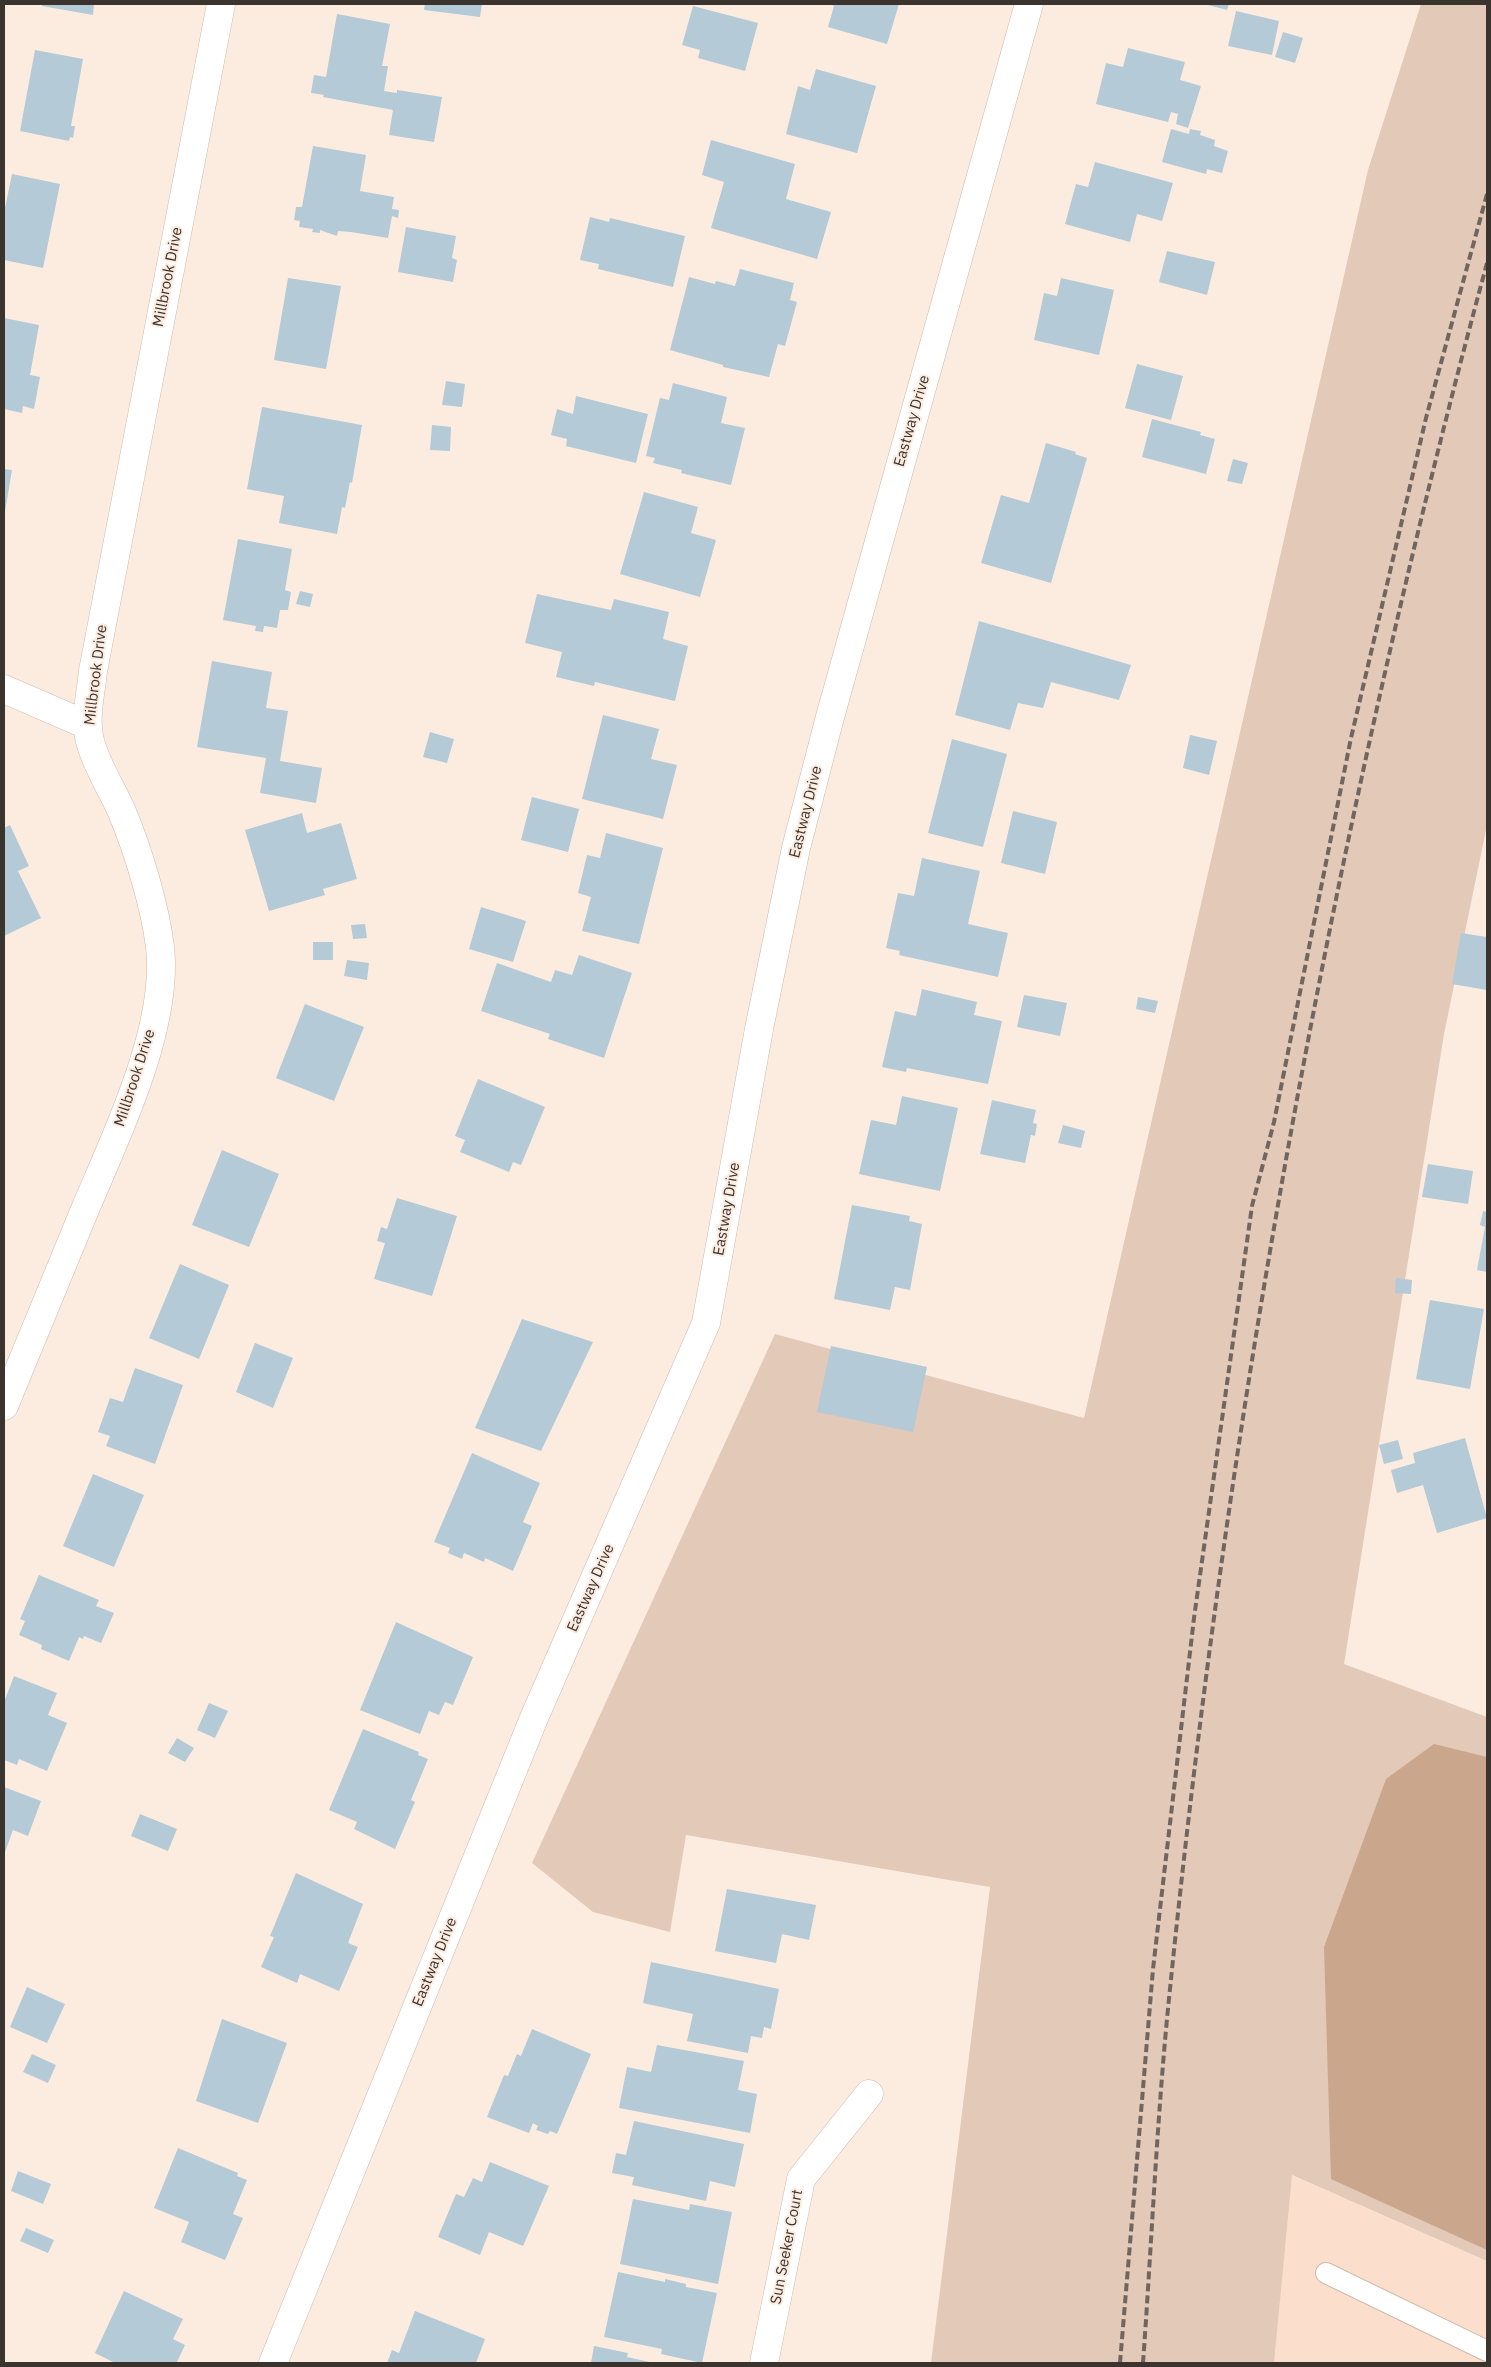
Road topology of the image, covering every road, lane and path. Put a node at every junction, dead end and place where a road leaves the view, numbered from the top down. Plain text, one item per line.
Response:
1 (221, 4) edge
2 (1029, 4) edge
3 (4, 689) edge
4 (87, 725) junction
5 (4, 1406) edge
6 (869, 2094) dead end
7 (1326, 2273) dead end
8 (1487, 2352) edge
9 (272, 2363) edge
10 (764, 2363) edge

1 - 4 street, Millbrook Drive
2 - 9 street, Eastway Drive
3 - 4 street
4 - 5 street, Millbrook Drive
6 - 10 street, Sun Seeker Court
7 - 8 lane

